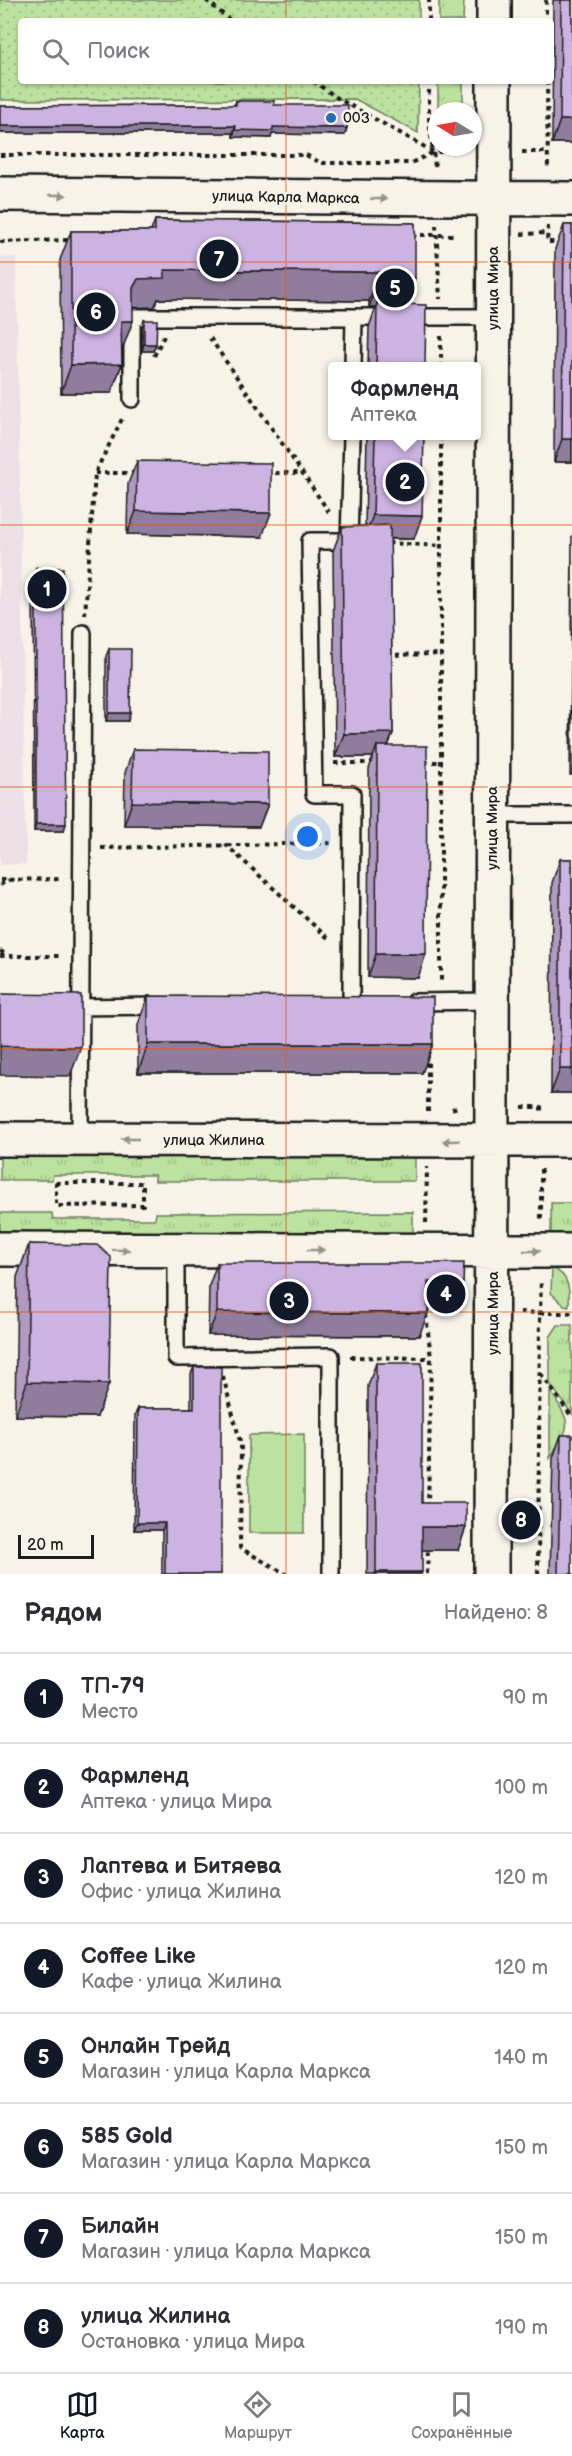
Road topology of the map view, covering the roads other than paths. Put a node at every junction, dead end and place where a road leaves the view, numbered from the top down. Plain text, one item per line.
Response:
1 (494, 0) edge
2 (494, 18) edge
3 (494, 84) edge
4 (0, 194) edge
5 (494, 198) junction
6 (572, 199) edge
7 (354, 317) junction
8 (494, 317) junction
9 (353, 362) edge
10 (132, 399) dead end
11 (352, 440) edge
12 (83, 633) road end
13 (492, 815) junction
14 (572, 815) edge
15 (493, 1001) junction
16 (396, 1002) edge
17 (351, 1003) edge
18 (175, 1005) edge
19 (58, 1007) edge
20 (81, 1007) junction
21 (80, 1138) junction
22 (0, 1139) edge
23 (494, 1139) junction
24 (572, 1140) edge
25 (0, 1249) edge
26 (176, 1251) junction
27 (493, 1251) junction
28 (572, 1251) edge
29 (330, 1574) edge
30 (491, 1574) edge

1 - 2 main road
3 - 5 main road, улица Мира
4 -> 5 main road, улица Карла Маркса
5 - 6 main road, улица Карла Маркса
5 - 8 main road, улица Мира
7 - 8 lane
7 - 9 lane
7 - 10 lane
8 - 13 main road, улица Мира
11 - 17 lane
12 - 20 lane
13 - 14 lane
13 - 15 main road, улица Мира
15 - 16 lane
15 - 23 main road, улица Мира
18 - 20 lane
19 - 20 lane
20 - 21 lane
21 - 22 main road, улица Жилина
23 -> 21 main road, улица Жилина
23 - 24 main road, улица Жилина
23 - 27 main road, улица Мира
25 -> 26 main road
26 -> 27 main road
26 - 29 lane
27 -> 28 main road
27 - 30 main road, улица Мира

